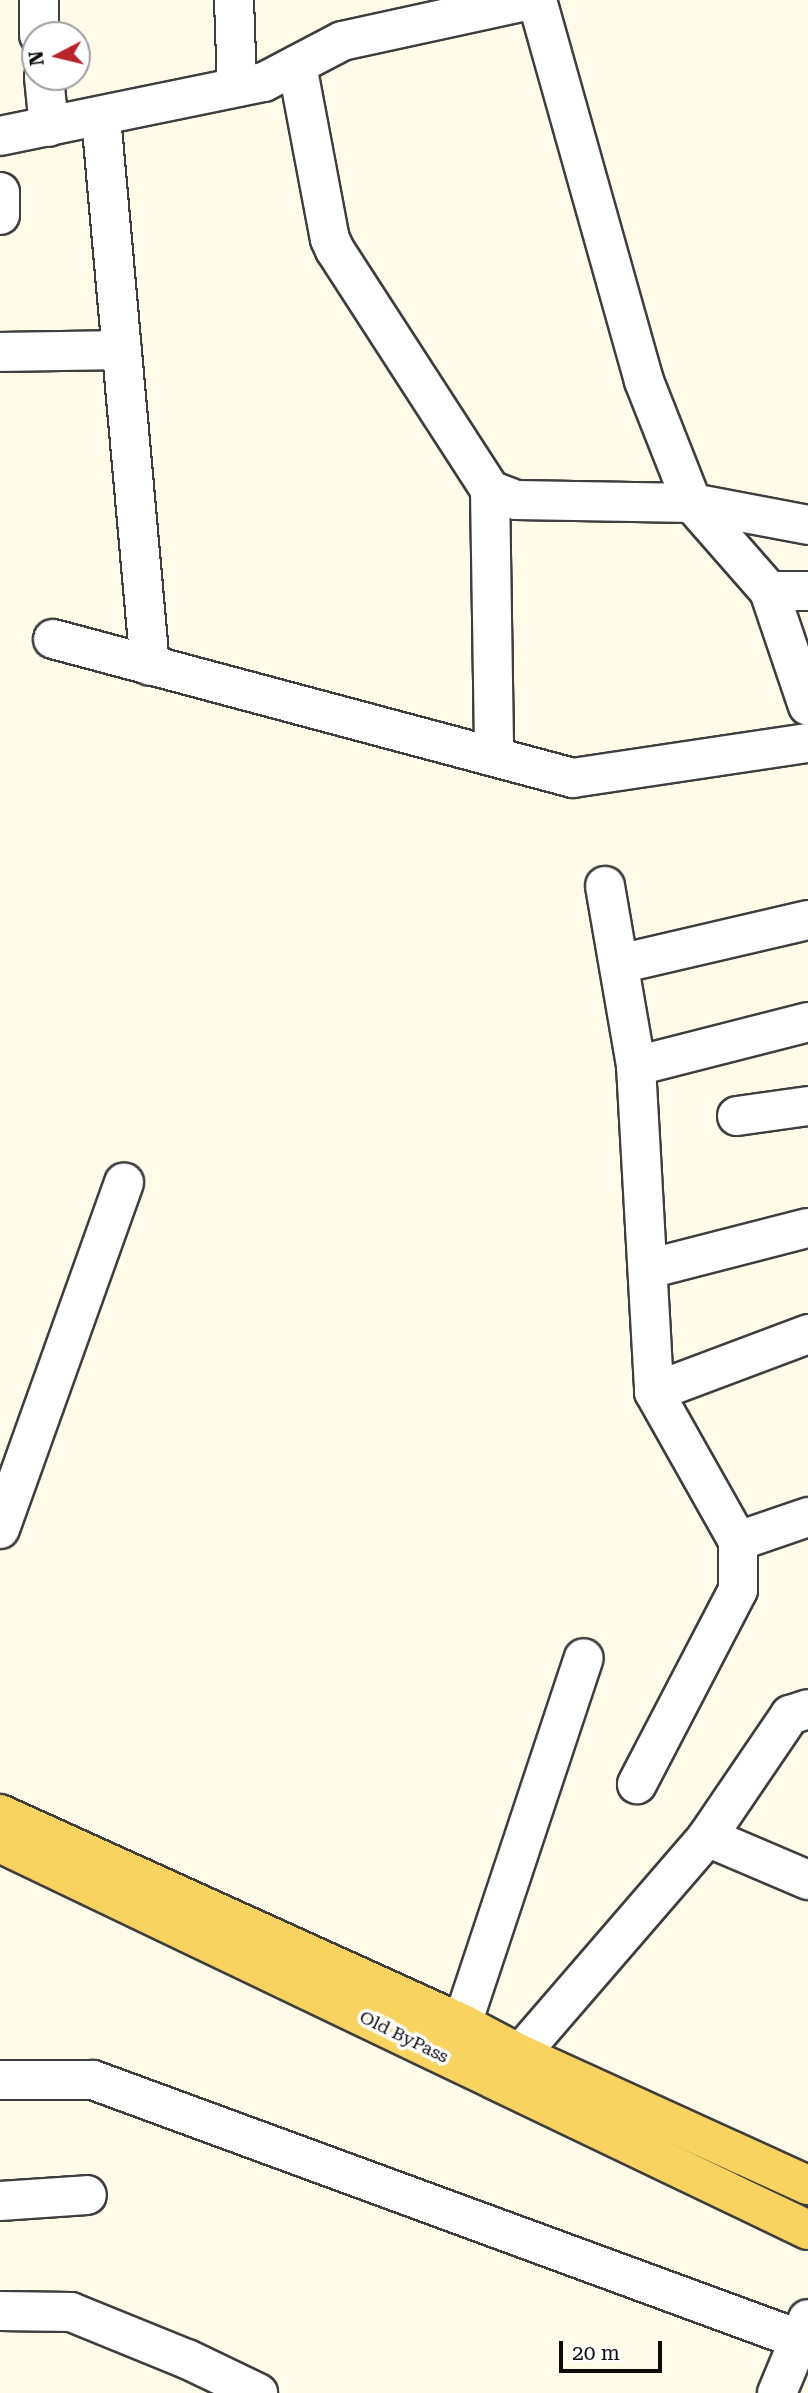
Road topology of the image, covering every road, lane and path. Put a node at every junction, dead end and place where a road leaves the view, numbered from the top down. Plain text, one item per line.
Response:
1 (39, 0) edge
2 (234, 0) edge
3 (530, 0) edge
4 (537, 0) edge
5 (39, 21) edge
6 (297, 65) junction
7 (237, 88) junction
8 (45, 91) edge
9 (101, 117) junction
10 (49, 127) junction
11 (0, 136) edge
12 (0, 192) edge
13 (0, 215) edge
14 (122, 350) junction
15 (0, 352) edge
16 (491, 490) junction
17 (692, 503) junction
18 (808, 525) edge
19 (769, 591) junction
20 (808, 591) edge
21 (53, 639) dead end
22 (150, 666) junction
23 (808, 706) edge
24 (808, 743) edge
25 (494, 755) junction
26 (605, 886) dead end
27 (808, 920) edge
28 (619, 964) junction
29 (808, 1022) edge
30 (636, 1066) junction
31 (808, 1105) edge
32 (737, 1116) dead end
33 (124, 1182) dead end
34 (808, 1228) edge
35 (648, 1269) junction
36 (808, 1334) edge
37 (654, 1392) junction
38 (808, 1517) edge
39 (0, 1530) edge
40 (738, 1541) junction
41 (584, 1658) dead end
42 (808, 1709) edge
43 (637, 1784) dead end
44 (0, 1814) edge
45 (707, 1837) junction
46 (0, 1843) edge
47 (808, 1880) edge
48 (463, 2024) junction
49 (450, 2059) junction
50 (510, 2069) junction
51 (0, 2080) edge
52 (808, 2185) edge
53 (87, 2195) dead end
54 (0, 2201) edge
55 (808, 2230) edge
56 (0, 2311) edge
57 (803, 2329) edge
58 (189, 2376) edge
59 (258, 2393) edge
60 (777, 2393) edge

1 - 5 street
2 - 7 street
3 - 6 street
4 - 17 street
6 - 7 street
6 - 16 street
7 - 9 street
8 - 10 street
9 - 10 street
9 - 14 street
10 - 11 street
12 - 13 street
14 - 15 street
14 - 22 street
16 - 17 street
16 - 25 street
17 - 18 street
17 - 19 street
19 - 20 street
19 - 23 street
21 - 22 street
22 - 25 street
24 - 25 street
26 - 28 street
27 - 28 street
28 - 30 street
29 - 30 street
30 - 35 street
31 - 32 street
33 - 39 street
34 - 35 street
35 - 37 street
36 - 37 street
37 - 40 street
38 - 40 street
40 - 43 street
41 - 48 street
42 - 45 street
44 - 48 main road, Old ByPass
45 - 47 street
45 - 50 street
46 - 49 main road, Old ByPass
48 - 49 street
48 - 50 main road, Old ByPass
49 - 50 main road, Old ByPass
50 - 52 main road, Old ByPass
50 - 55 main road, Old ByPass
51 - 57 street
53 - 54 street
56 - 58 street
57 - 60 street
58 - 59 street

